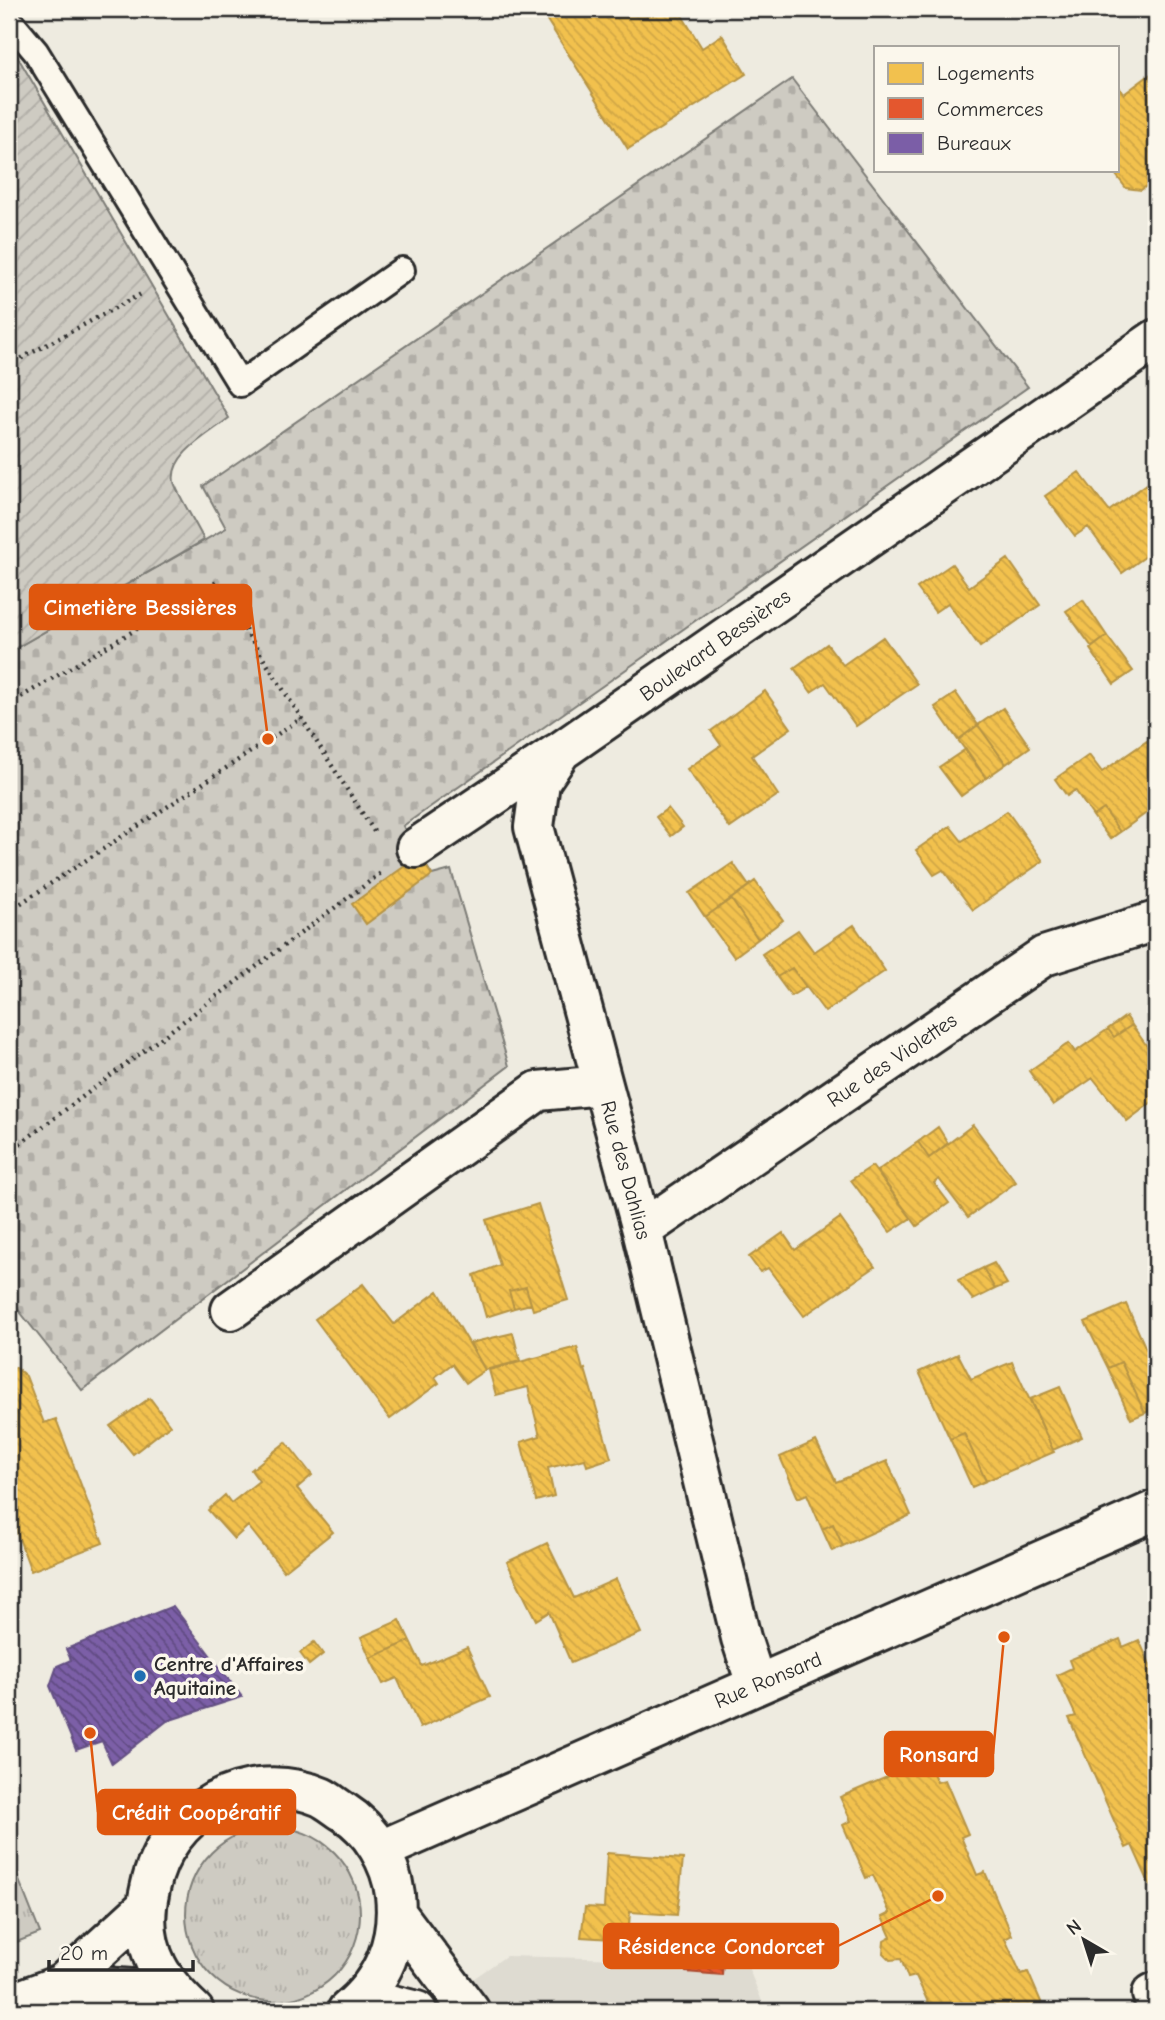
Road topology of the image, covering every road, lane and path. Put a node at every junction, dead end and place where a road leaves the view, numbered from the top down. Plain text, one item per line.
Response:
1 (9, 19) edge
2 (402, 270) dead end
3 (174, 277) junction
4 (1156, 339) edge
5 (9, 365) edge
6 (9, 704) edge
7 (302, 718) junction
8 (561, 751) junction
9 (405, 856) junction
10 (9, 911) edge
11 (1156, 920) edge
12 (603, 1085) junction
13 (9, 1152) edge
14 (642, 1230) junction
15 (231, 1310) dead end
16 (1156, 1510) edge
17 (756, 1684) junction
18 (381, 1850) junction
19 (146, 1907) junction
20 (397, 1914) junction
21 (62, 1984) junction
22 (1156, 1992) edge
23 (183, 2001) edge
24 (9, 2004) edge
25 (1156, 2004) edge
26 (355, 2005) edge
27 (417, 2011) edge
28 (470, 2011) edge

1 - 3 lane
2 - 3 lane
3 - 5 path
4 - 8 street, Boulevard Bessières
6 - 7 path
7 - 9 path
7 - 10 path
8 - 9 street
8 - 12 street, Boulevard Bessières
9 - 13 path
11 - 14 street, Rue des Violettes
12 - 14 street, Rue des Dahlias
12 - 15 street, Rue des Dahlias
14 - 17 street, Rue des Dahlias
16 - 17 street, Rue Ronsard
17 - 18 street, Rue Ronsard
18 - 19 street
18 - 20 street
19 - 21 street
19 - 23 street
20 - 26 street
20 - 28 street
21 - 23 street
21 - 24 street
22 - 25 street
26 - 27 street

